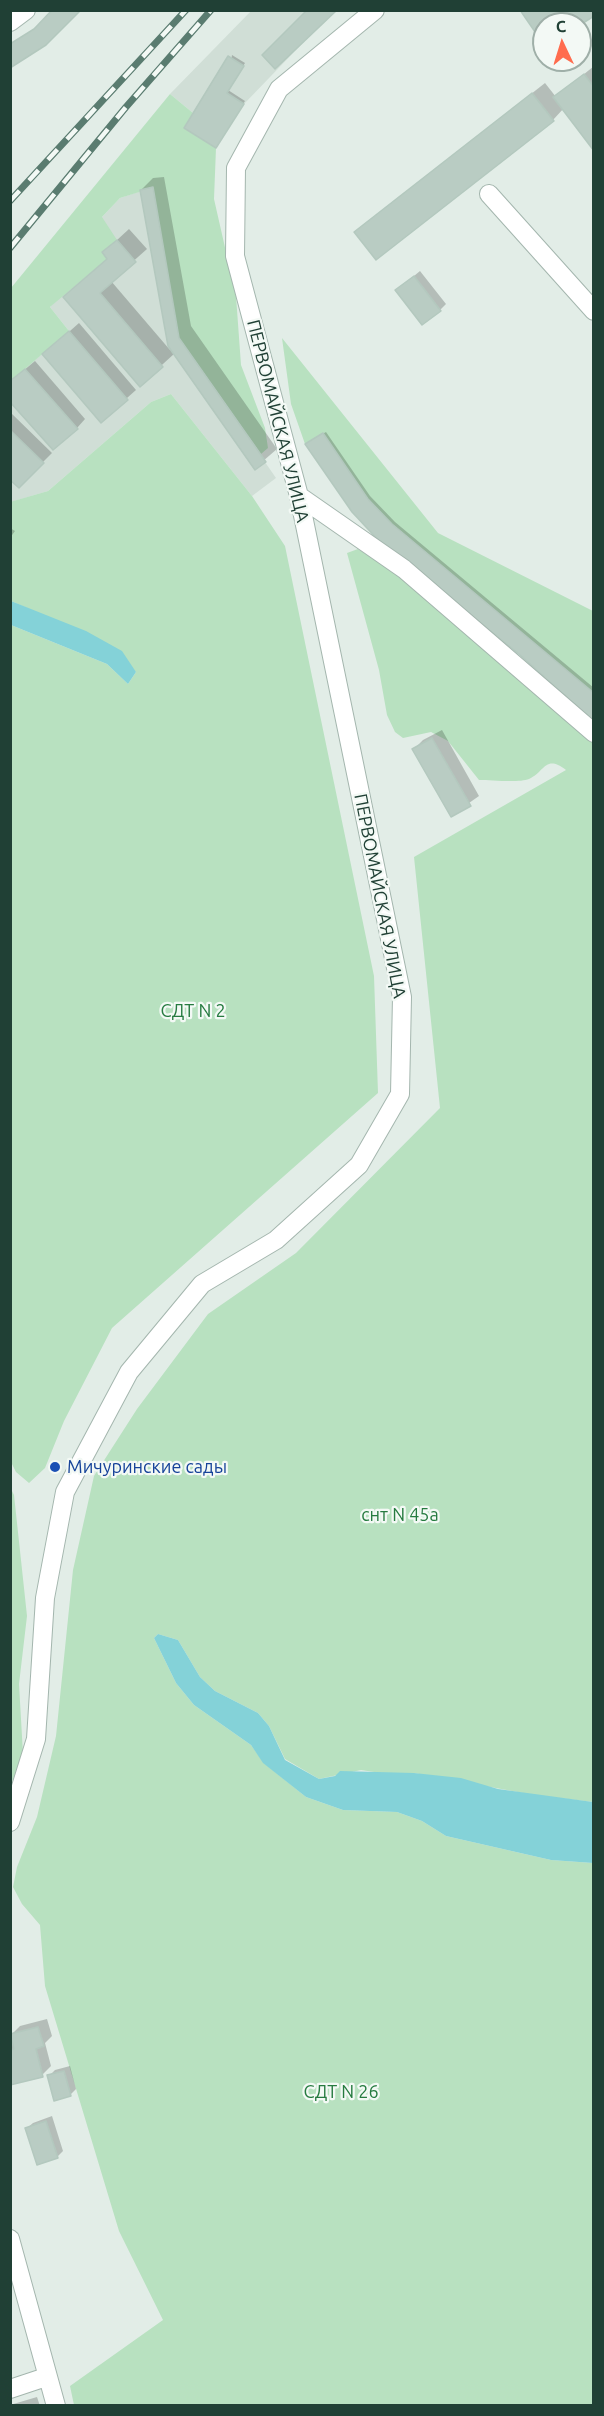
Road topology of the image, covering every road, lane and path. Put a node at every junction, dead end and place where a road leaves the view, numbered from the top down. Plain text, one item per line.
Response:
1 (26, 10) edge
2 (375, 10) edge
3 (10, 22) edge
4 (489, 194) dead end
5 (594, 311) edge
6 (299, 496) junction
7 (594, 733) edge
8 (10, 1822) edge
9 (10, 2239) edge
10 (46, 2377) junction
11 (10, 2388) edge
12 (56, 2406) edge

1 - 3 street
2 - 6 street, ПЕРВОМАЙСКАЯ УЛИЦА
4 - 5 street
6 - 7 street
6 - 8 street, ПЕРВОМАЙСКАЯ УЛИЦА
9 - 10 street
10 - 11 street
10 - 12 street

